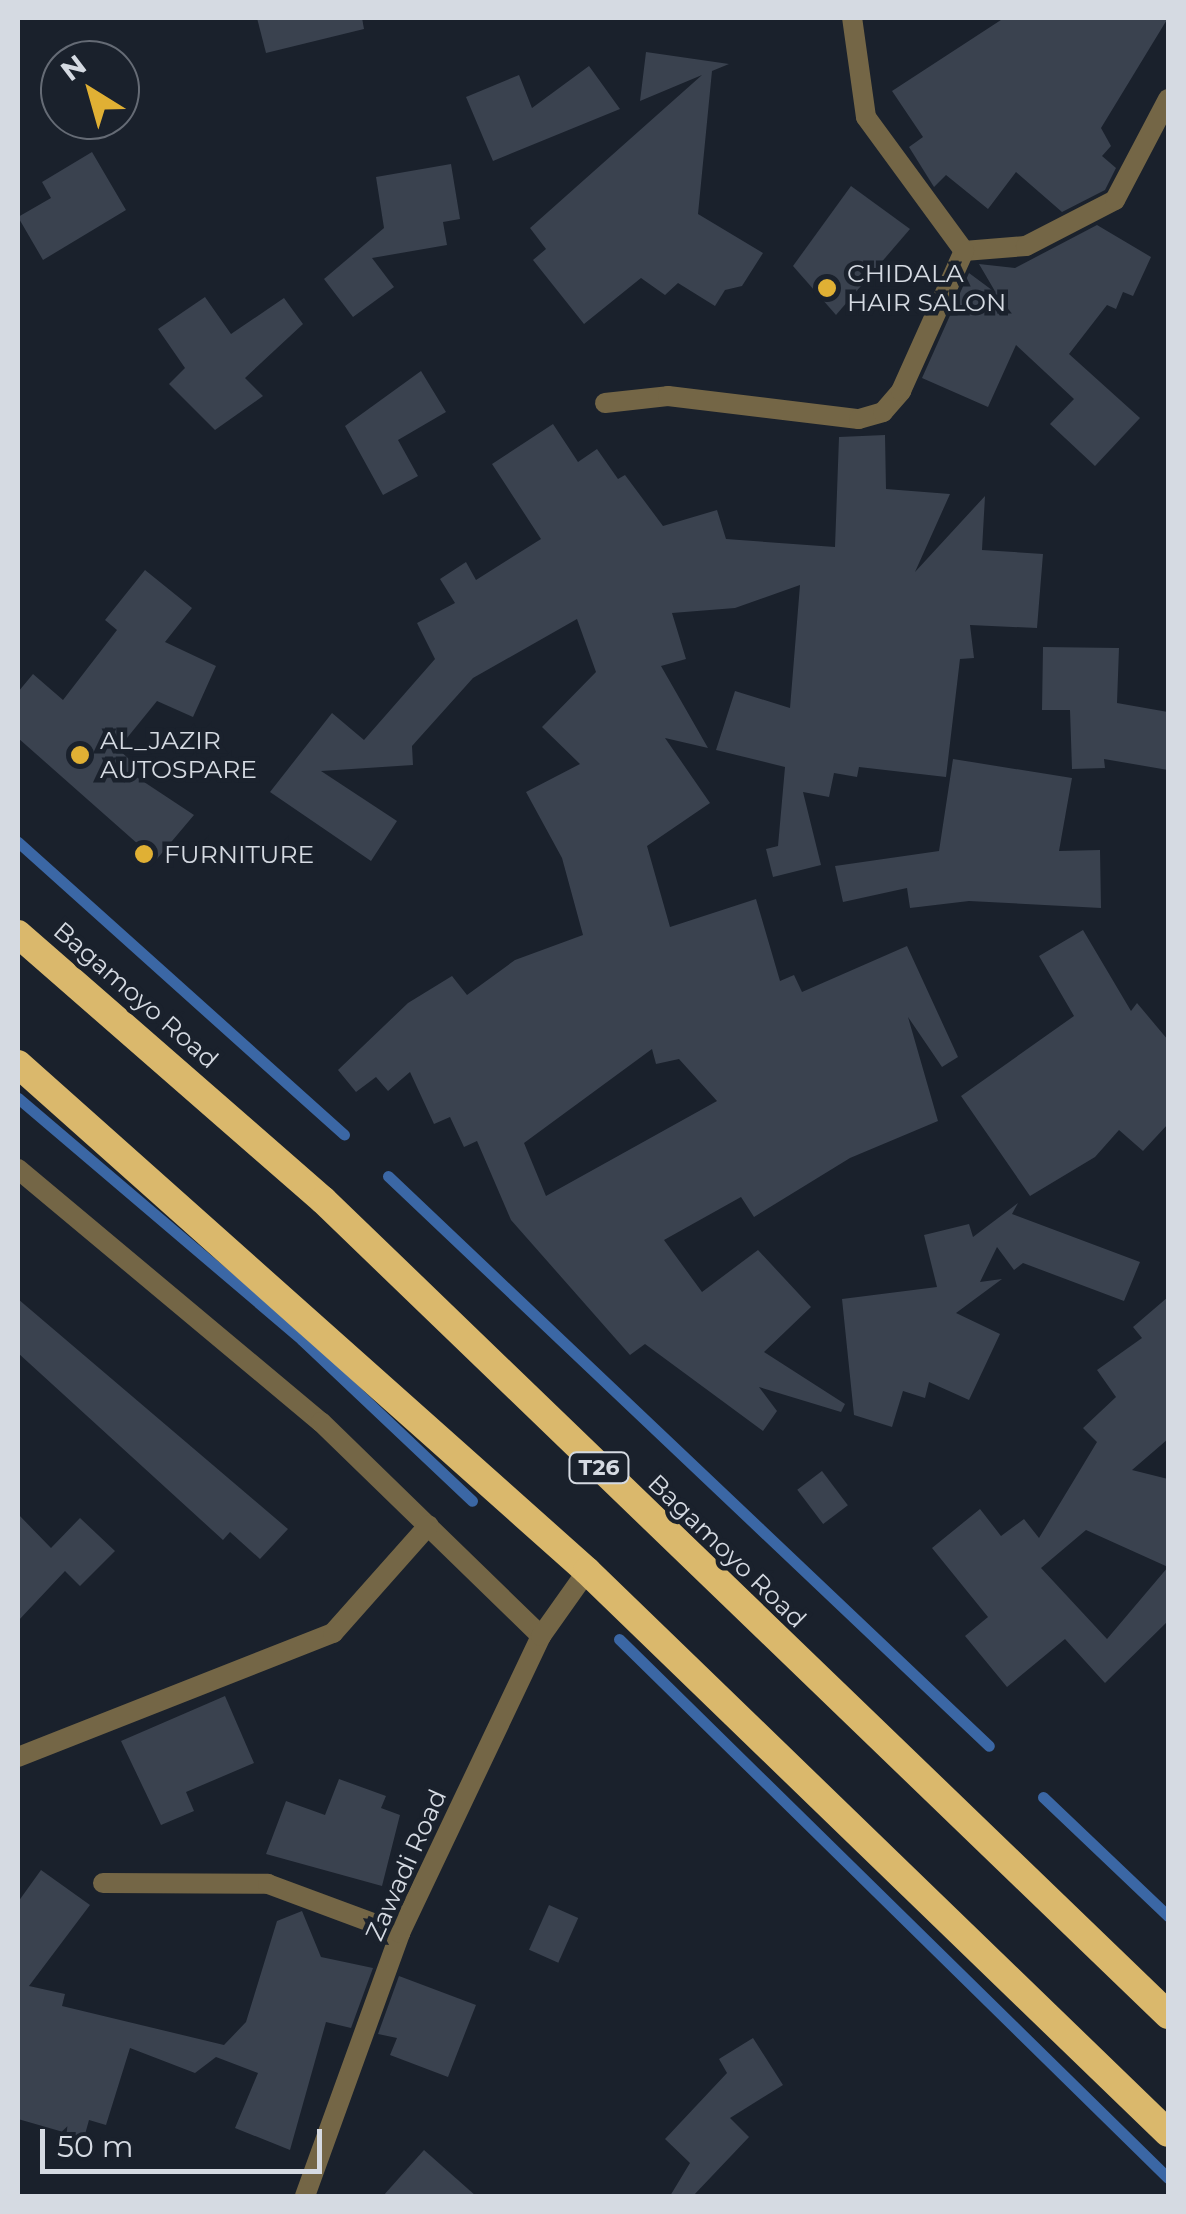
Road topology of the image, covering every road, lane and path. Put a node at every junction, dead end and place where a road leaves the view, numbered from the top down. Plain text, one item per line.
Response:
1 (852, 18) edge
2 (1168, 99) edge
3 (964, 251) junction
4 (604, 403) dead end
5 (18, 934) edge
6 (18, 1064) edge
7 (18, 1169) edge
8 (429, 1525) junction
9 (587, 1571) junction
10 (540, 1636) junction
11 (18, 1757) edge
12 (103, 1884) dead end
13 (400, 1933) junction
14 (1168, 2014) edge
15 (1168, 2133) edge
16 (305, 2196) edge

1 - 3 street
2 - 3 street
3 - 4 street
5 - 14 highway, Bagamoyo Road / T26
6 - 9 highway
7 - 8 street
8 - 10 street
8 - 11 street
9 - 10 street, Zawadi Road
9 - 15 highway
10 - 13 street, Zawadi Road
12 - 13 street
13 - 16 street, Zawadi Road

